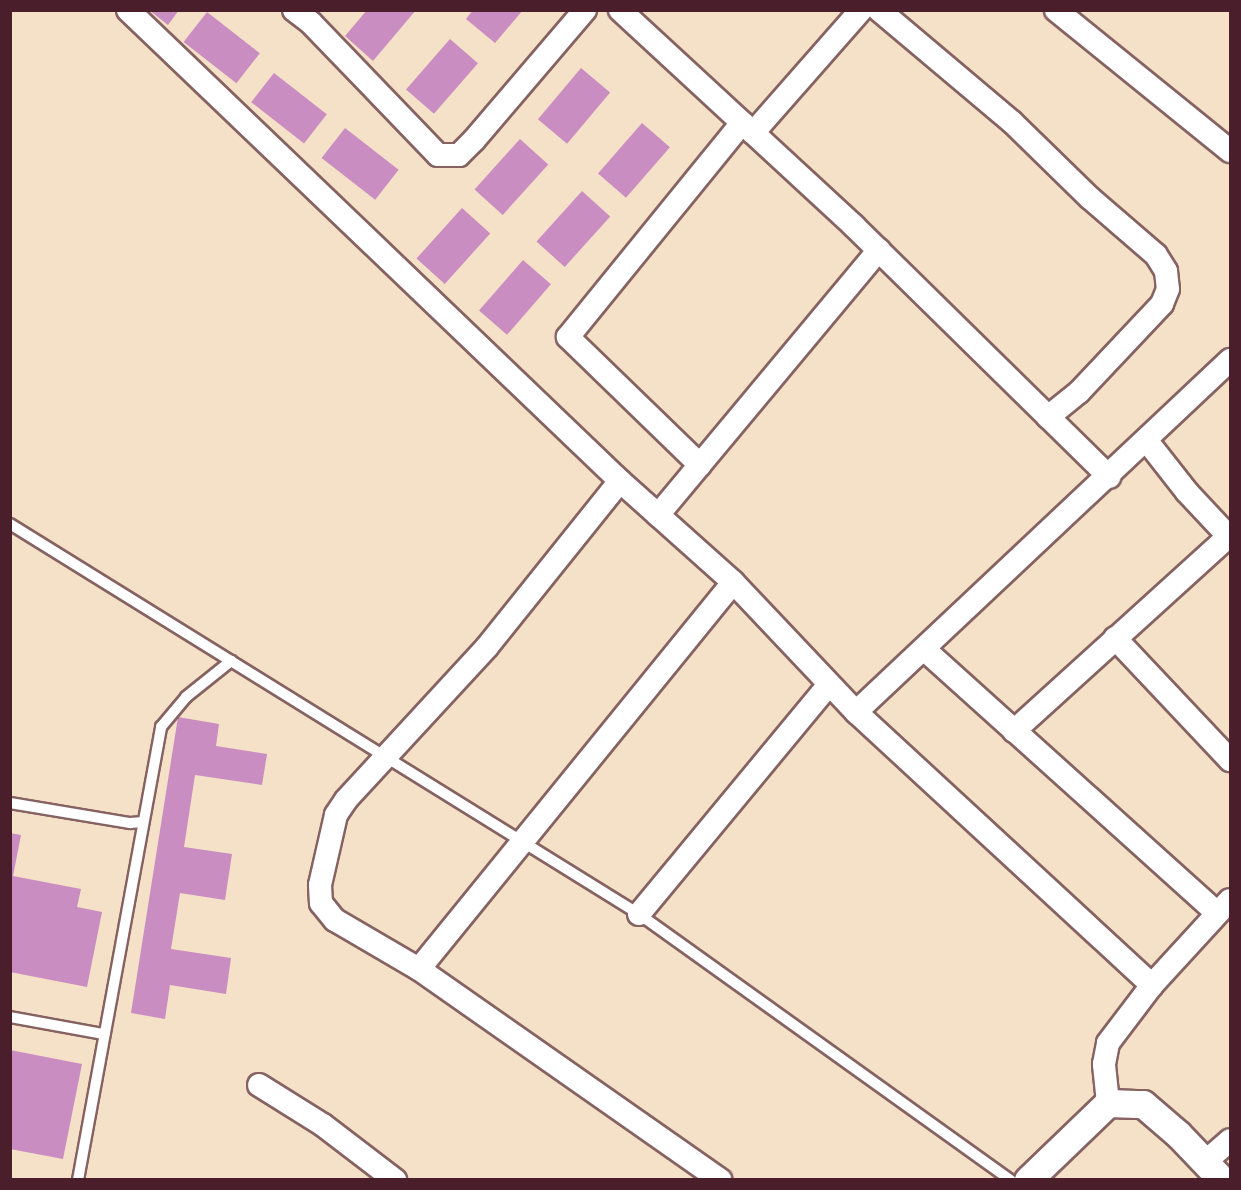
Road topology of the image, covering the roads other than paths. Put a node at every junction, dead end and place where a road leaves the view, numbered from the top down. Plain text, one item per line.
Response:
1 (128, 10) edge
2 (585, 10) edge
3 (620, 10) edge
4 (861, 10) edge
5 (879, 10) edge
6 (1061, 12) edge
7 (309, 15) edge
8 (748, 128) junction
9 (1230, 151) edge
10 (879, 250) junction
11 (1230, 360) edge
12 (1048, 417) junction
13 (1147, 441) junction
14 (700, 465) junction
15 (1109, 477) junction
16 (620, 481) junction
17 (658, 515) junction
18 (10, 524) edge
19 (1230, 537) edge
20 (733, 582) junction
21 (1115, 638) junction
22 (925, 650) junction
23 (231, 661) junction
24 (829, 684) junction
25 (856, 712) junction
26 (1014, 731) junction
27 (386, 757) junction
28 (1230, 760) edge
29 (10, 803) edge
30 (143, 822) junction
31 (522, 841) junction
32 (1224, 906) edge
33 (639, 914) junction
34 (419, 969) junction
35 (1152, 985) junction
36 (10, 1017) edge
37 (105, 1034) junction
38 (259, 1084) dead end
39 (1108, 1103) junction
40 (1230, 1140) edge
41 (1214, 1171) edge
42 (78, 1179) edge
43 (395, 1179) edge
44 (720, 1179) edge
45 (1011, 1179) edge
46 (1028, 1179) edge

1 - 16 street
2 - 7 street
3 - 8 street
4 - 8 street
5 - 12 street
6 - 9 street
8 - 10 street
8 - 14 street
10 - 12 street
10 - 14 street
11 - 13 street
12 - 15 street
13 - 15 street
13 - 19 street
14 - 17 street
15 - 22 street
16 - 17 street
16 - 27 street
17 - 20 street
18 - 23 lane
19 - 21 street
20 - 24 street
20 - 31 street
21 - 26 street
21 - 28 street
22 - 25 street
22 - 26 street
23 - 27 lane
23 - 30 lane
24 - 25 street
24 - 33 street
25 - 35 street
26 - 32 street
27 - 31 lane
27 - 34 street
29 - 30 lane
30 - 37 lane
31 - 33 lane
31 - 34 street
32 - 35 street
33 - 45 lane
34 - 44 street
35 - 39 street
36 - 37 lane
37 - 42 lane
38 - 43 street
39 - 41 street
39 - 46 street
40 - 41 street

